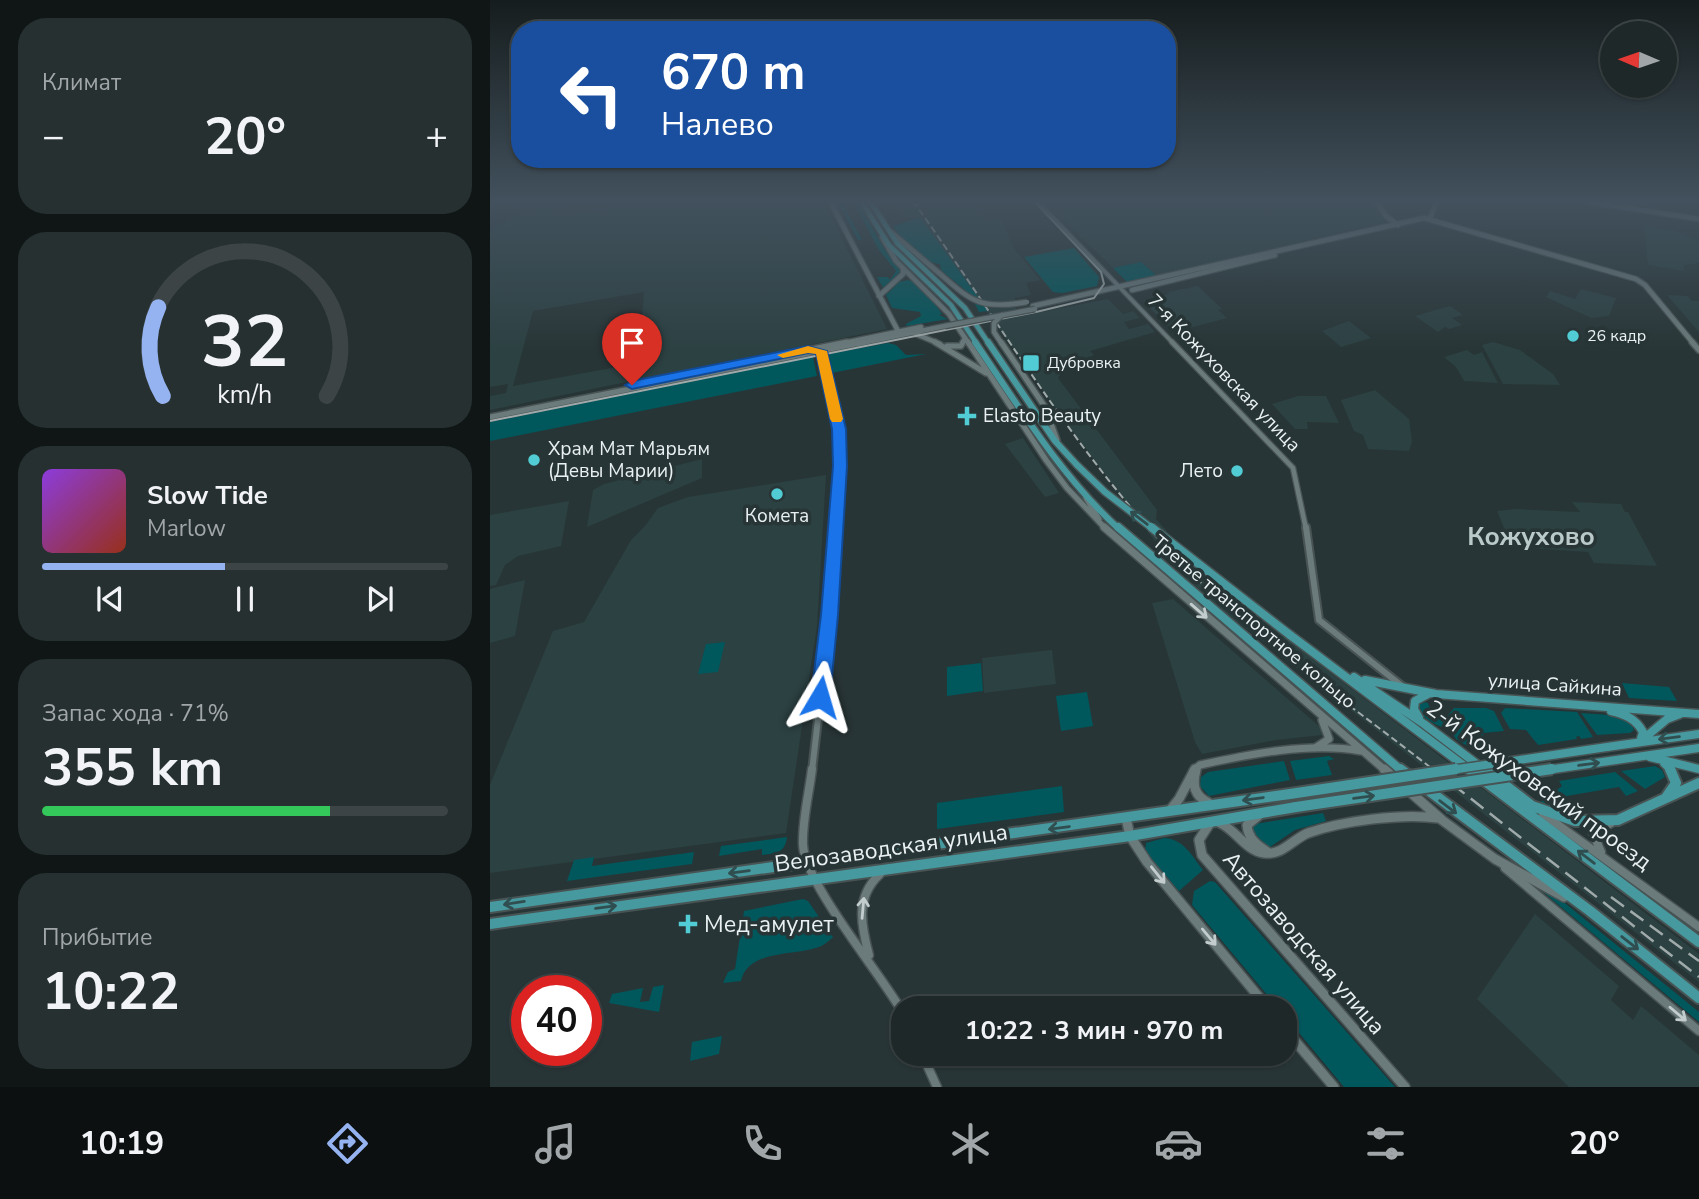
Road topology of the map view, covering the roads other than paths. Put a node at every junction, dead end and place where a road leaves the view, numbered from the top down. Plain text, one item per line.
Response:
1 (856, 252) edge
2 (890, 252) edge
3 (898, 252) edge
4 (906, 252) edge
5 (914, 252) edge
6 (1086, 252) edge
7 (1282, 252) edge
8 (1543, 252) edge
9 (903, 268) junction
10 (919, 282) junction
11 (894, 283) junction
12 (1123, 290) junction
13 (879, 296) junction
14 (1084, 297) junction
15 (1032, 306) junction
16 (1002, 315) junction
17 (944, 325) junction
18 (895, 333) junction
19 (909, 334) junction
20 (964, 337) junction
21 (941, 344) junction
22 (832, 347) junction
23 (1699, 350) edge
24 (806, 352) junction
25 (822, 355) junction
26 (992, 379) junction
27 (490, 415) edge
28 (1066, 453) junction
29 (1081, 491) junction
30 (1108, 531) junction
31 (1318, 656) junction
32 (1354, 677) junction
33 (1408, 690) junction
34 (1436, 694) junction
35 (1594, 706) junction
36 (1684, 713) junction
37 (1699, 714) edge
38 (1320, 715) junction
39 (1424, 724) junction
40 (1699, 734) edge
41 (1640, 742) junction
42 (1699, 748) edge
43 (1311, 750) junction
44 (1368, 755) junction
45 (1639, 756) junction
46 (1657, 759) junction
47 (1197, 768) junction
48 (1699, 769) edge
49 (1699, 783) edge
50 (1666, 796) junction
51 (1419, 800) junction
52 (1216, 804) junction
53 (1532, 806) junction
54 (1156, 814) junction
55 (1264, 814) junction
56 (1416, 815) junction
57 (1126, 818) junction
58 (1443, 820) junction
59 (1618, 820) junction
60 (1214, 821) junction
61 (1130, 836) junction
62 (1271, 855) junction
63 (1495, 859) junction
64 (1608, 859) junction
65 (807, 862) junction
66 (891, 866) junction
67 (814, 878) junction
68 (490, 907) edge
69 (1590, 911) junction
70 (490, 923) edge
71 (1699, 927) edge
72 (1699, 942) edge
73 (871, 961) junction
74 (893, 996) edge
75 (1258, 996) edge
76 (1699, 998) edge
77 (1699, 1031) edge
78 (1297, 1043) edge
79 (927, 1066) edge
80 (937, 1087) edge
81 (1334, 1087) edge
82 (1405, 1087) edge

1 - 13 main road
2 - 9 main road
3 - 29 main road, Третье транспортное кольцо
4 - 28 main road, Третье транспортное кольцо
5 - 15 main road, bridge
6 - 12 street
7 - 12 main road
8 - 23 main road
9 - 10 main road
9 - 11 main road
10 - 11 main road
10 - 20 main road
11 - 13 main road
12 - 14 main road
12 - 33 street, 7-я Кожуховская улица
13 - 18 main road
14 - 15 main road
14 - 15 main road
15 - 16 main road, bridge
15 - 17 main road, bridge
16 - 17 main road, bridge
16 - 28 main road, bridge
17 - 18 main road
17 - 19 main road
17 - 21 main road
18 - 19 main road
18 - 22 main road
18 - 22 main road
19 - 21 main road
20 - 21 main road
20 - 26 main road
21 - 26 main road
22 - 24 main road
22 - 25 main road
24 - 25 main road
24 - 27 main road
25 - 65 street
26 - 30 main road
31 -> 28 main road, Третье транспортное кольцо, bridge
29 - 30 main road
29 -> 69 main road, Третье транспортное кольцо
30 -> 38 main road
31 - 32 main road
72 -> 31 main road, Третье транспортное кольцо
32 - 33 main road, улица Сайкина
32 - 39 main road, 2-й Кожуховский проезд
33 - 34 main road, улица Сайкина
34 - 35 main road, улица Сайкина
34 - 39 main road
35 - 36 main road, улица Сайкина
35 - 41 main road
36 - 37 main road, улица Сайкина
36 - 41 main road
38 - 43 main road
38 - 44 main road
39 - 53 main road, 2-й Кожуховский проезд
40 -> 41 main road
41 -> 52 main road, Велозаводская улица, bridge
42 - 45 main road
43 - 44 main road
43 - 47 main road
44 - 51 main road
45 - 46 main road
55 -> 45 main road, Велозаводская улица, bridge
46 - 48 main road
46 - 50 main road
47 - 52 main road
47 - 54 main road
49 - 50 main road
50 - 59 main road
51 - 56 main road
51 - 58 main road
52 - 54 main road, Велозаводская улица
53 - 59 main road
53 - 64 street, 2-й Кожуховский проезд
54 - 57 main road, Велозаводская улица
55 - 60 main road, Велозаводская улица
55 - 62 main road
56 - 58 main road
56 - 62 main road
57 - 61 main road
57 -> 65 main road, Велозаводская улица
58 - 63 main road
59 - 64 street
60 - 61 main road, Велозаводская улица
60 - 62 main road
60 - 82 main road, Автозаводская улица
61 - 66 main road, Велозаводская улица
61 -> 75 main road
63 - 69 main road
63 -> 77 street
64 - 71 street, 2-й Кожуховский проезд
65 - 67 street
65 -> 68 main road, Велозаводская улица
66 - 67 main road, Велозаводская улица
73 -> 66 street
70 -> 67 main road, Велозаводская улица
67 - 73 street
69 -> 76 main road, Третье транспортное кольцо
73 - 74 street
78 - 81 main road
79 - 80 street

